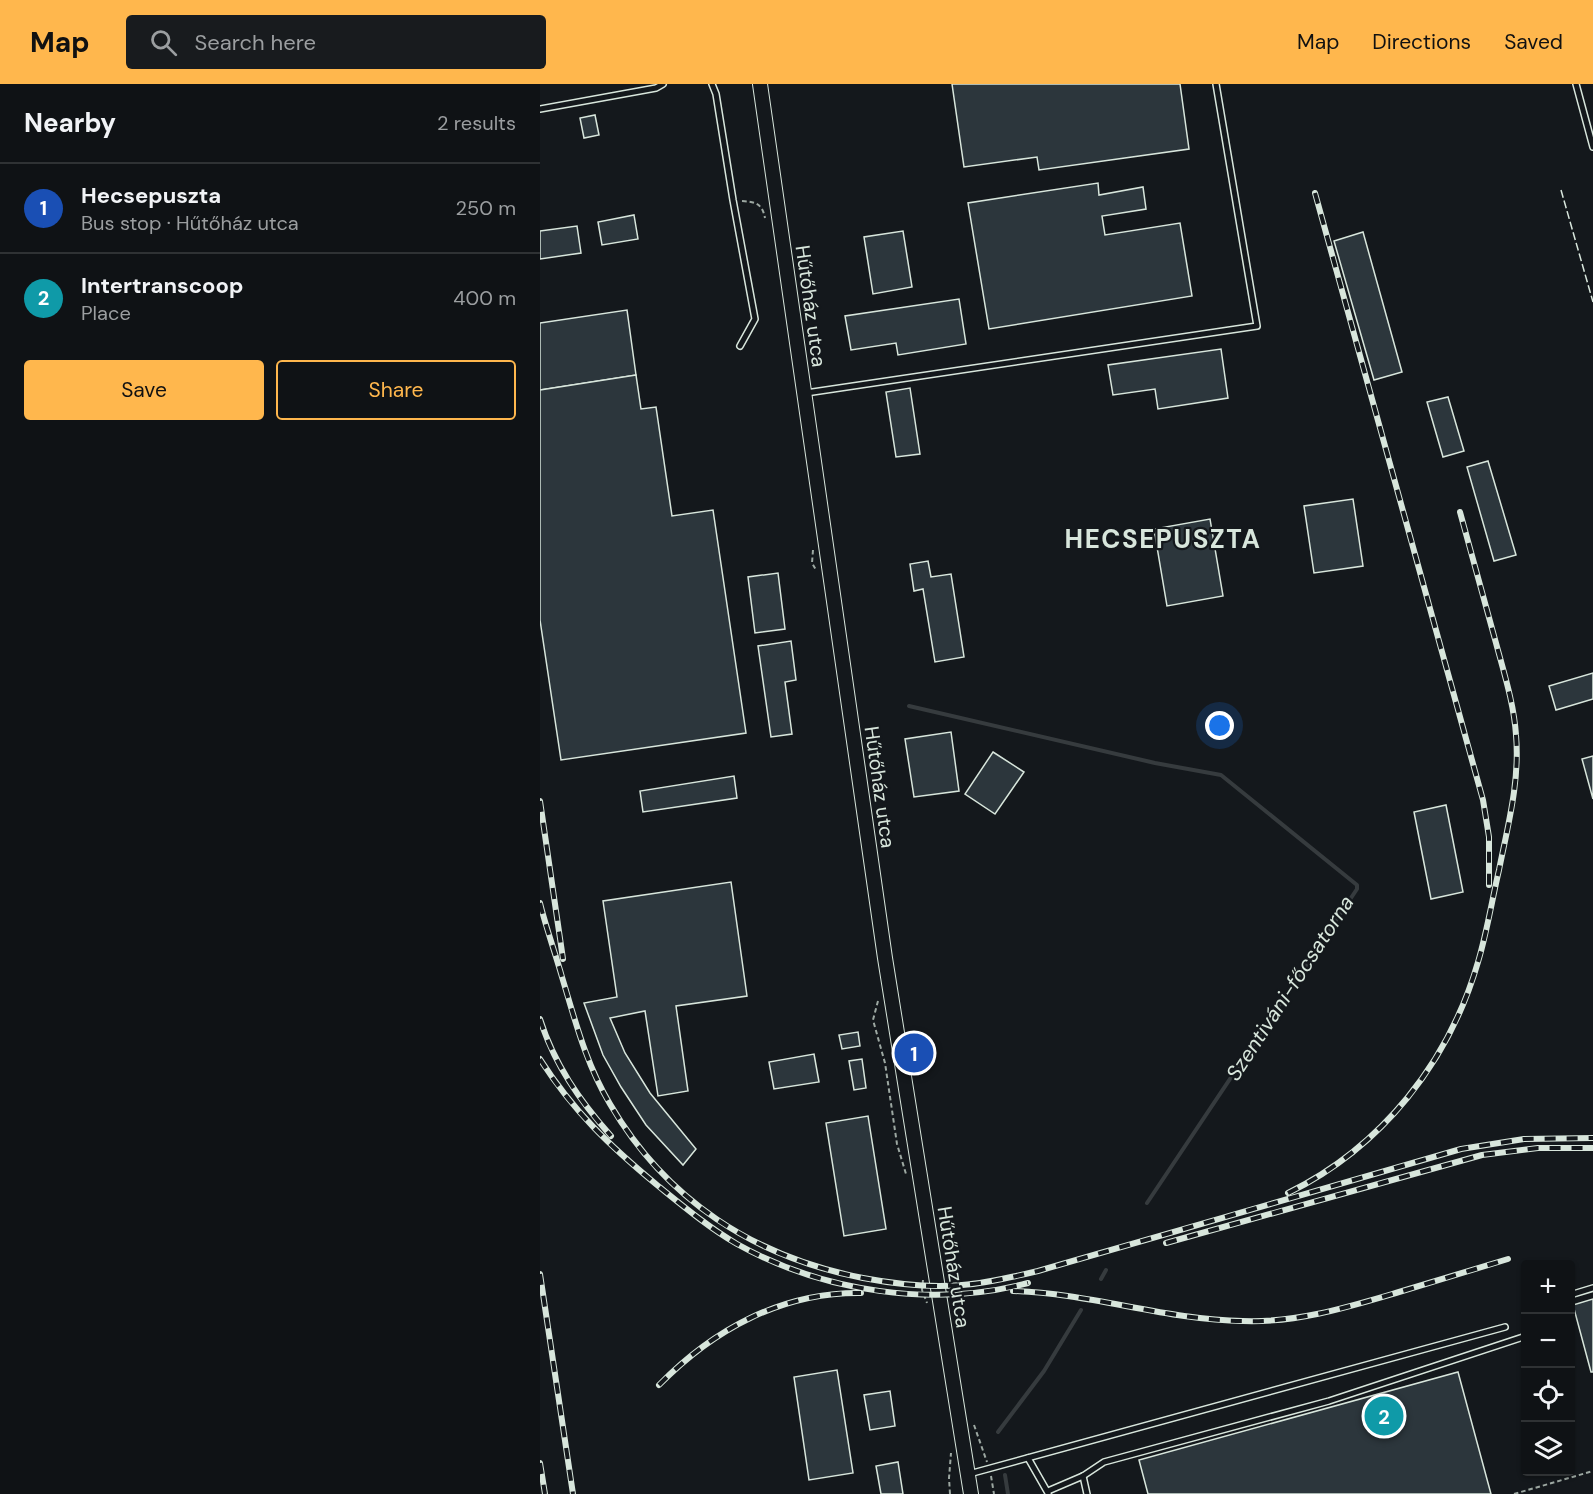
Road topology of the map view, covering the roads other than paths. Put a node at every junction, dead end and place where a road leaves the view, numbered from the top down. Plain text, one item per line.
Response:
1 (663, 84) edge
2 (712, 84) edge
3 (760, 84) edge
4 (1216, 84) edge
5 (1576, 84) edge
6 (540, 109) edge
7 (1593, 147) edge
8 (740, 345) dead end
9 (804, 394) junction
10 (1593, 1288) edge
11 (1575, 1293) edge
12 (1505, 1327) dead end
13 (1521, 1338) edge
14 (1028, 1458) junction
15 (967, 1474) junction
16 (1083, 1476) junction
17 (1048, 1493) edge
18 (971, 1494) edge
19 (1087, 1494) edge

1 - 6 lane
2 - 8 lane
3 - 9 street, Hűtőház utca
4 - 9 lane
5 - 7 lane
9 - 15 street, Hűtőház utca
10 - 11 lane
12 - 14 lane
13 - 16 lane
14 - 15 lane
14 - 17 lane
15 - 18 street, Hűtőház utca
16 - 17 lane
16 - 19 lane

